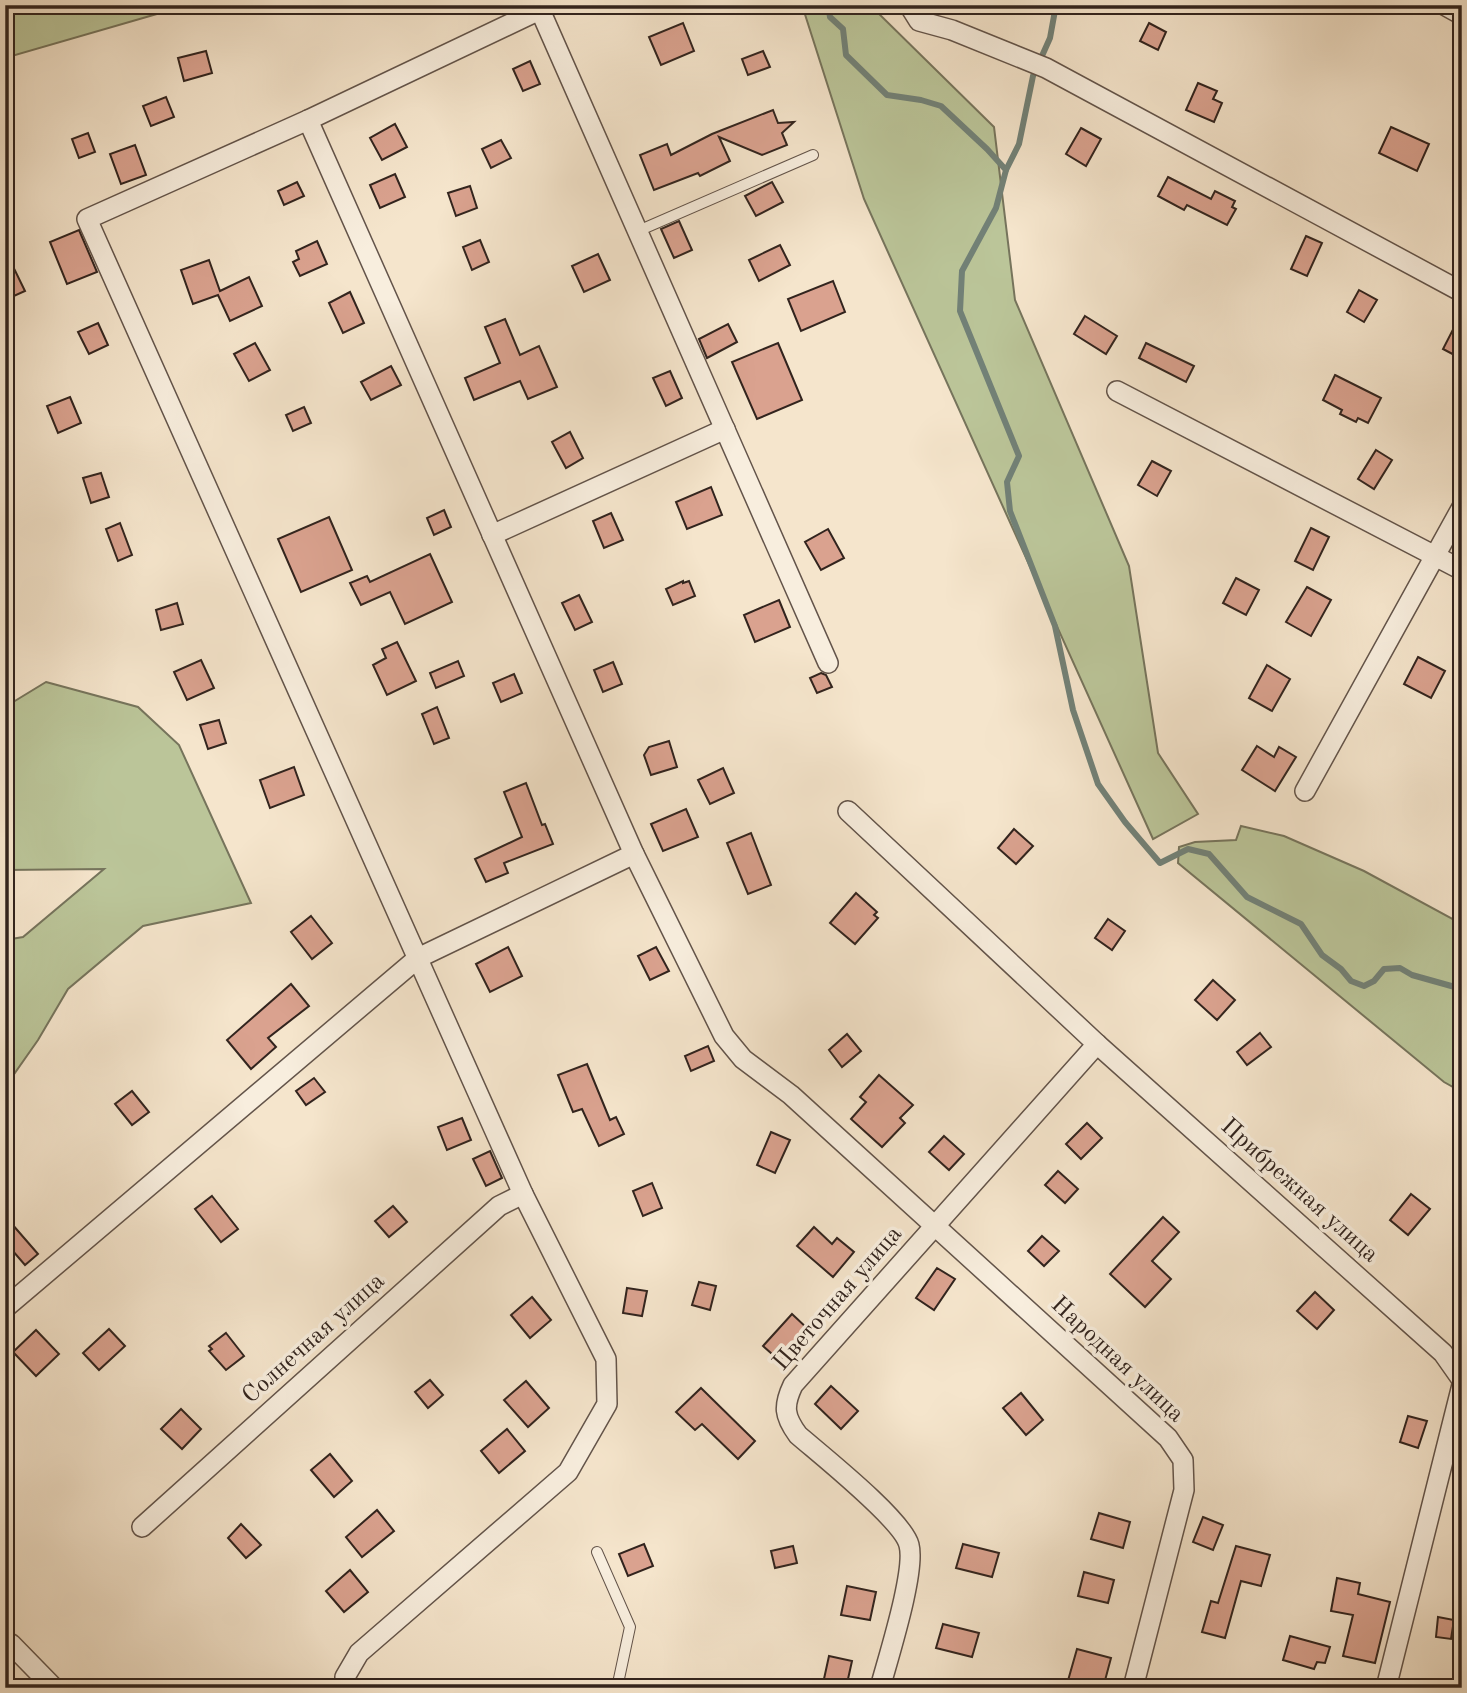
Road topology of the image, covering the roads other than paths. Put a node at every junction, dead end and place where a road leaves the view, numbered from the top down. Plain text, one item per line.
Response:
1 (909, 5) edge
2 (1444, 5) edge
3 (545, 8) edge
4 (1462, 15) edge
5 (308, 120) junction
6 (813, 155) dead end
7 (638, 231) junction
8 (1462, 292) edge
9 (1117, 391) dead end
10 (725, 429) junction
11 (1462, 507) edge
12 (492, 535) junction
13 (1436, 557) junction
14 (1462, 570) edge
15 (828, 663) dead end
16 (1305, 791) dead end
17 (848, 811) dead end
18 (634, 854) junction
19 (418, 958) junction
20 (1097, 1044) junction
21 (523, 1194) junction
22 (934, 1227) junction
23 (5, 1308) edge
24 (1462, 1382) edge
25 (142, 1527) dead end
26 (597, 1552) dead end
27 (5, 1650) edge
28 (54, 1688) edge
29 (347, 1688) edge
30 (617, 1688) edge
31 (880, 1688) edge
32 (1133, 1688) edge
33 (1386, 1688) edge

1 - 8 street
2 - 4 street
3 - 5 street
3 - 7 street
5 - 12 street, Народная улица
5 - 19 street
6 - 7 lane
7 - 10 street
9 - 13 street
10 - 12 street
10 - 15 street
11 - 13 street
12 - 18 street, Народная улица
13 - 14 street
13 - 16 street
17 - 20 street, Прибрежная улица
18 - 19 street
18 - 22 street, Народная улица
19 - 21 street
19 - 23 street
20 - 22 street, Цветочная улица
20 - 24 street, Прибрежная улица
21 - 25 street, Солнечная улица
21 - 29 street
22 - 31 street, Цветочная улица
22 - 32 street, Народная улица
24 - 33 street, Прибрежная улица
26 - 30 lane
27 - 28 street

